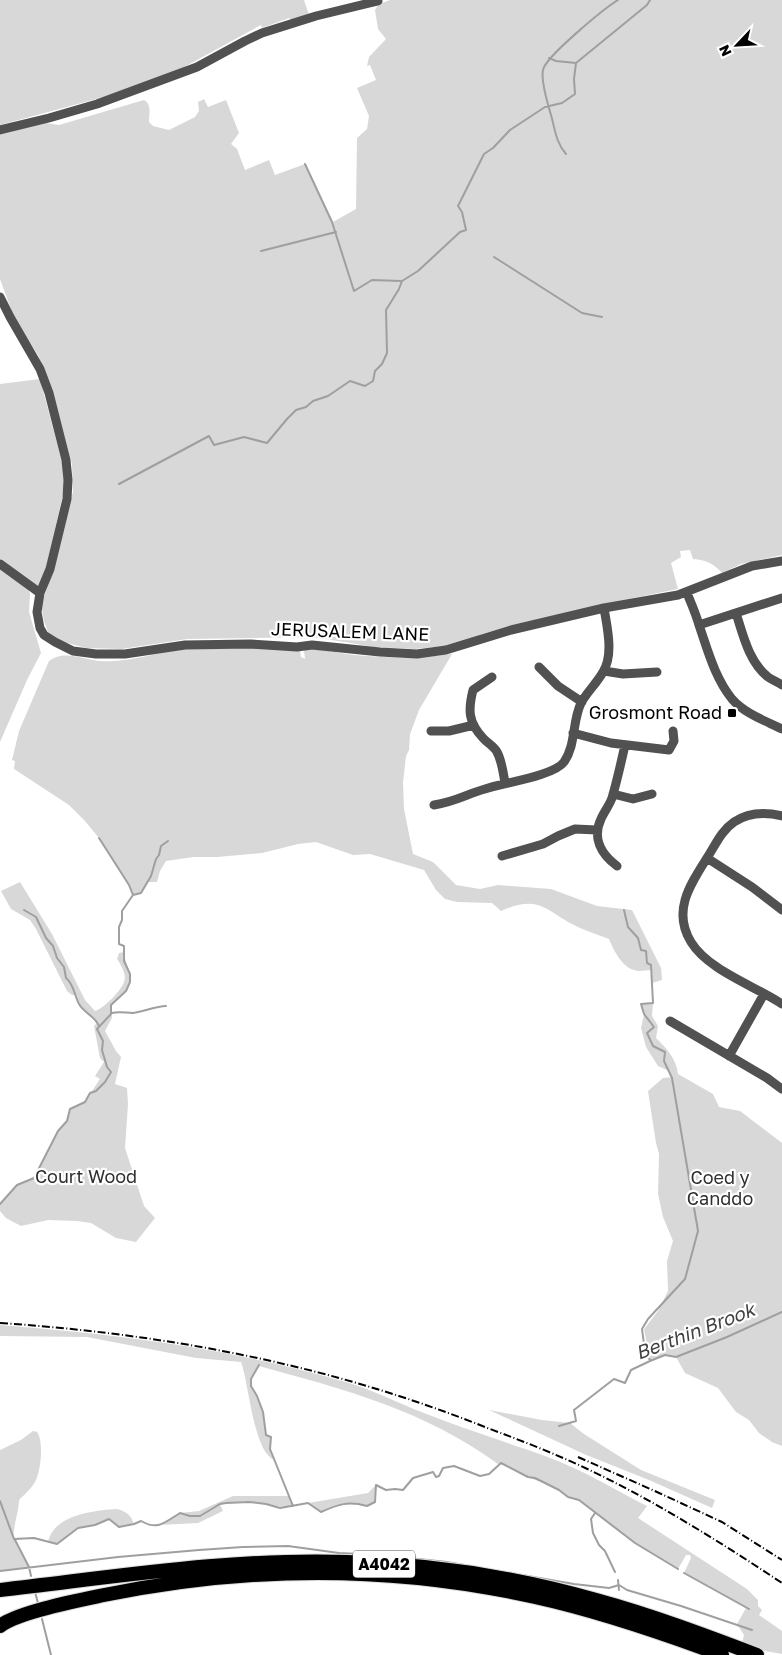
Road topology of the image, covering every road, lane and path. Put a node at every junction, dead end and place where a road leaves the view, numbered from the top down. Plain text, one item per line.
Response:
1 (378, 1) edge
2 (0, 130) edge
3 (0, 297) edge
4 (782, 561) edge
5 (0, 564) edge
6 (40, 593) junction
7 (686, 593) junction
8 (782, 598) edge
9 (604, 608) junction
10 (736, 613) junction
11 (699, 625) junction
12 (539, 667) dead end
13 (604, 671) junction
14 (657, 672) dead end
15 (492, 676) dead end
16 (782, 685) edge
17 (582, 702) junction
18 (474, 725) junction
19 (782, 729) edge
20 (432, 730) dead end
21 (673, 731) dead end
22 (573, 733) junction
23 (625, 745) junction
24 (505, 783) junction
25 (613, 794) junction
26 (652, 794) dead end
27 (434, 805) dead end
28 (782, 816) edge
29 (597, 830) junction
30 (502, 856) dead end
31 (707, 858) junction
32 (617, 866) dead end
33 (782, 910) edge
34 (764, 994) junction
35 (782, 1004) edge
36 (670, 1021) dead end
37 (729, 1056) junction
38 (782, 1089) edge
39 (0, 1590) edge
40 (0, 1626) edge
41 (722, 1655) edge
42 (757, 1655) edge

1 - 2 street
3 - 6 street, JERUSALEM LANE
4 - 7 street, JERUSALEM LANE
5 - 6 street
6 - 9 street, JERUSALEM LANE
7 - 9 street, JERUSALEM LANE
7 - 11 street
8 - 10 street
9 - 13 street
10 - 11 street
10 - 16 street
11 - 19 street
12 - 17 street
13 - 14 street
13 - 17 street
15 - 18 street
17 - 22 street
18 - 20 street
18 - 24 street
21 - 23 street
22 - 23 street
22 - 24 street
23 - 25 street
24 - 27 street
25 - 26 street
25 - 29 street
28 - 31 street
29 - 30 street
29 - 32 street
31 - 33 street
31 - 34 street
34 - 35 street
34 - 37 street
36 - 37 street
37 - 38 street
39 - 42 highway, A4042
40 - 41 highway, A4042

